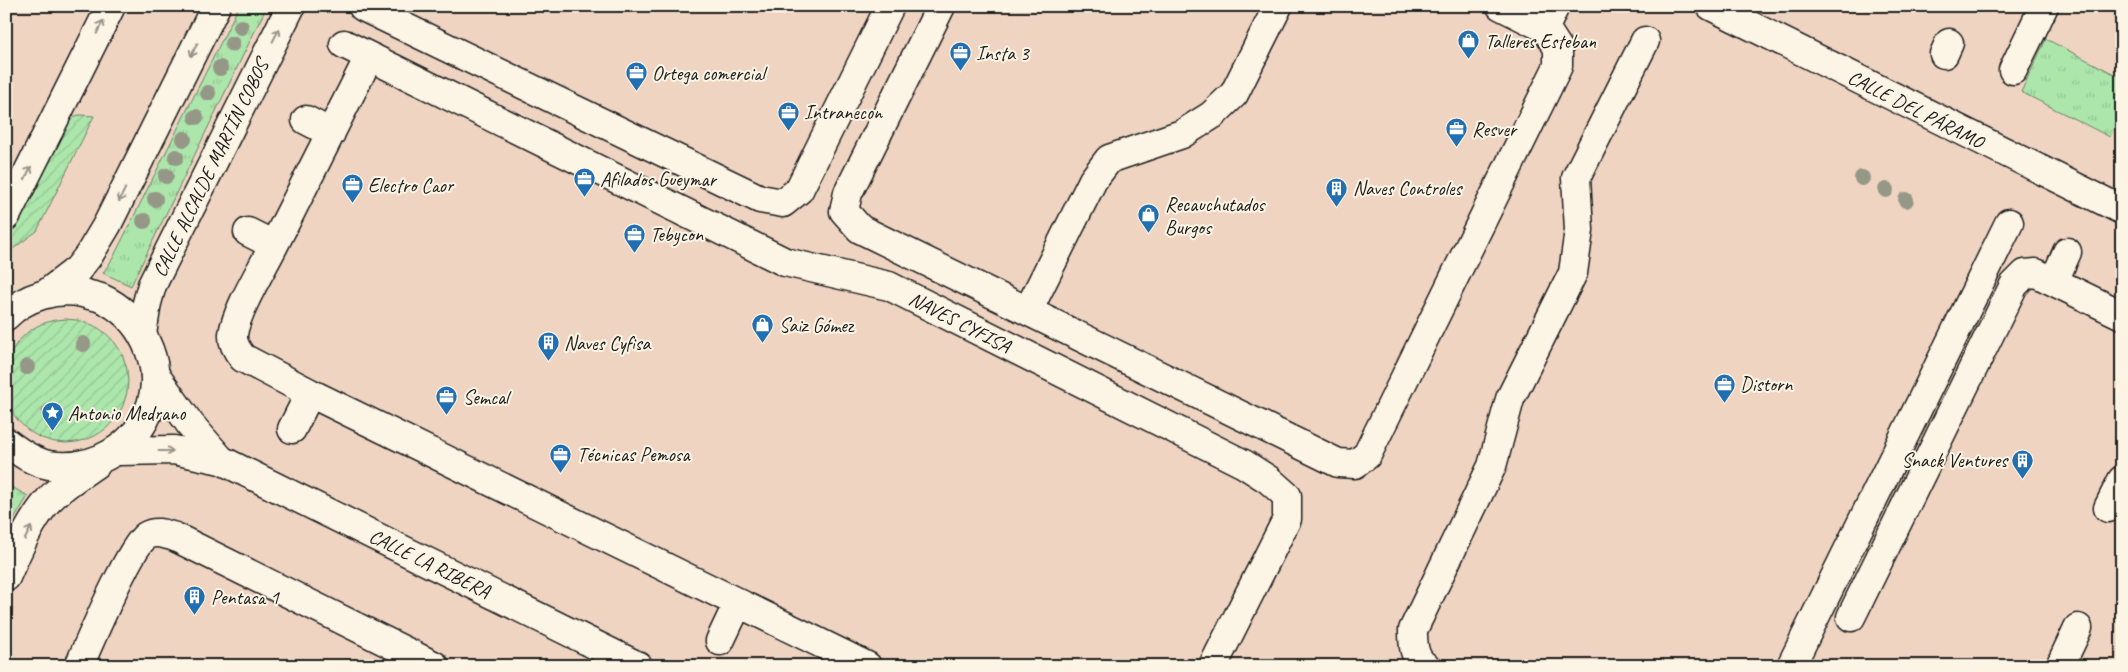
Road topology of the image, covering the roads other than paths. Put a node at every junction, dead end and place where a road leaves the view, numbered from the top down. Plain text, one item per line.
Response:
1 (111, 6) edge
2 (216, 6) edge
3 (291, 6) edge
4 (890, 6) edge
5 (942, 6) edge
6 (1278, 6) edge
7 (1501, 6) edge
8 (1711, 6) edge
9 (2044, 6) edge
10 (363, 7) edge
11 (1550, 17) edge
12 (1645, 41) dead end
13 (344, 44) dead end
14 (369, 57) junction
15 (2013, 70) dead end
16 (306, 120) dead end
17 (331, 133) junction
18 (2122, 210) edge
19 (6, 216) edge
20 (2009, 223) dead end
21 (248, 232) dead end
22 (274, 245) junction
23 (2067, 252) dead end
24 (2054, 280) junction
25 (46, 293) junction
26 (9, 311) edge
27 (1028, 311) junction
28 (2122, 315) edge
29 (142, 334) junction
30 (155, 375) junction
31 (310, 393) junction
32 (292, 429) dead end
33 (6, 442) edge
34 (111, 455) junction
35 (221, 460) junction
36 (2122, 480) edge
37 (2108, 508) dead end
38 (6, 577) edge
39 (738, 603) junction
40 (1851, 617) dead end
41 (2078, 628) dead end
42 (720, 641) dead end
43 (79, 666) edge
44 (435, 666) edge
45 (638, 666) edge
46 (867, 666) edge
47 (1213, 666) edge
48 (1425, 666) edge
49 (1791, 666) edge
50 (2060, 666) edge

19 -> 1 main road
2 -> 25 main road
29 -> 3 main road, CALLE ALCALDE MARTÍN COBOS
4 - 10 main road
5 - 27 main road
6 - 27 main road
7 - 11 main road
8 - 18 main road, CALLE DEL PÁRAMO
9 - 15 main road
11 - 27 main road
12 - 48 main road
13 - 14 main road, NAVES CYFISA
14 - 17 main road
14 - 47 main road, NAVES CYFISA
16 - 17 main road
17 - 22 main road
20 - 49 main road
21 - 22 main road
22 - 31 main road
23 - 24 main road
24 - 28 main road
24 - 40 main road
25 - 26 main road
25 - 29 main road
29 - 30 main road
30 - 34 main road
30 - 35 main road, CALLE LA RIBERA
31 - 32 main road
31 - 39 main road
33 - 34 main road, CALLE LA RIBERA
34 -> 35 main road, CALLE LA RIBERA
38 -> 34 main road
35 - 45 main road, CALLE LA RIBERA
36 - 37 main road
39 - 42 main road
39 - 46 main road
41 - 50 main road
43 - 44 main road

